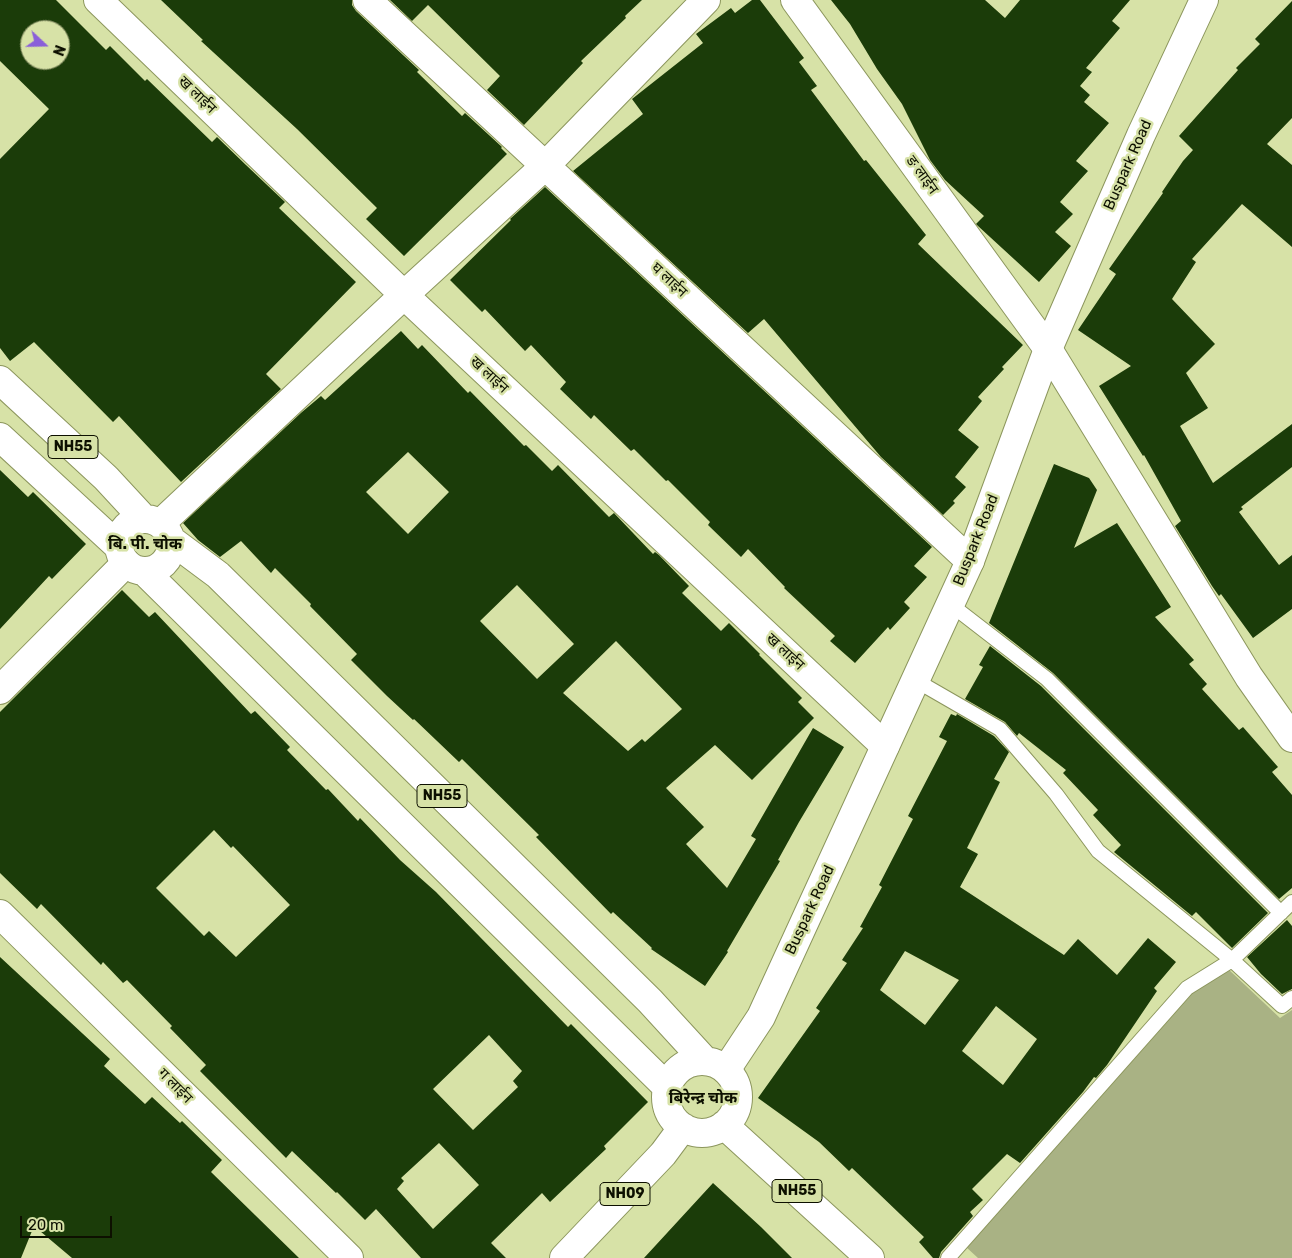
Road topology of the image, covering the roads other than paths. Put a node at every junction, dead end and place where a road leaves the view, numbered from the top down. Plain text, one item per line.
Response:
1 (98, 0) edge
2 (367, 0) edge
3 (706, 0) edge
4 (796, 0) edge
5 (1204, 0) edge
6 (546, 165) junction
7 (404, 295) junction
8 (1048, 349) junction
9 (0, 380) edge
10 (0, 437) edge
11 (158, 527) junction
12 (130, 560) junction
13 (970, 561) junction
14 (950, 604) junction
15 (915, 680) junction
16 (0, 690) edge
17 (1292, 738) edge
18 (885, 746) junction
19 (1292, 902) edge
20 (1280, 913) junction
21 (0, 914) edge
22 (1232, 960) junction
23 (1292, 998) edge
24 (716, 1066) junction
25 (668, 1088) junction
26 (724, 1125) junction
27 (683, 1127) junction
28 (349, 1258) edge
29 (564, 1258) edge
30 (870, 1258) edge
31 (948, 1258) edge

1 - 7 street, ख लाईन
2 - 6 street, घ लाईन
3 - 6 street
4 - 8 street, ङ लाईन
5 - 8 street, Buspark Road
6 - 7 street
6 - 13 street, घ लाईन
7 - 11 street
7 - 18 street, ख लाईन
8 - 13 street, Buspark Road
8 - 17 street, ङ लाईन
9 - 11 street, NH55
10 - 12 street, NH55
11 - 12 street
11 - 12 street
11 - 24 street, NH55
12 - 16 street
12 - 25 street, NH55
13 - 14 street, Buspark Road
14 - 15 street, Buspark Road
14 - 20 lane
15 - 18 street, Buspark Road
15 - 22 lane
18 - 24 street, Buspark Road
19 - 20 lane
20 - 22 lane
21 - 28 street, ग लाईन
22 - 23 lane
22 - 31 lane
24 - 25 street
24 - 26 street
25 - 27 street
26 - 27 street
26 - 30 street, NH55
27 - 29 street, NH09

